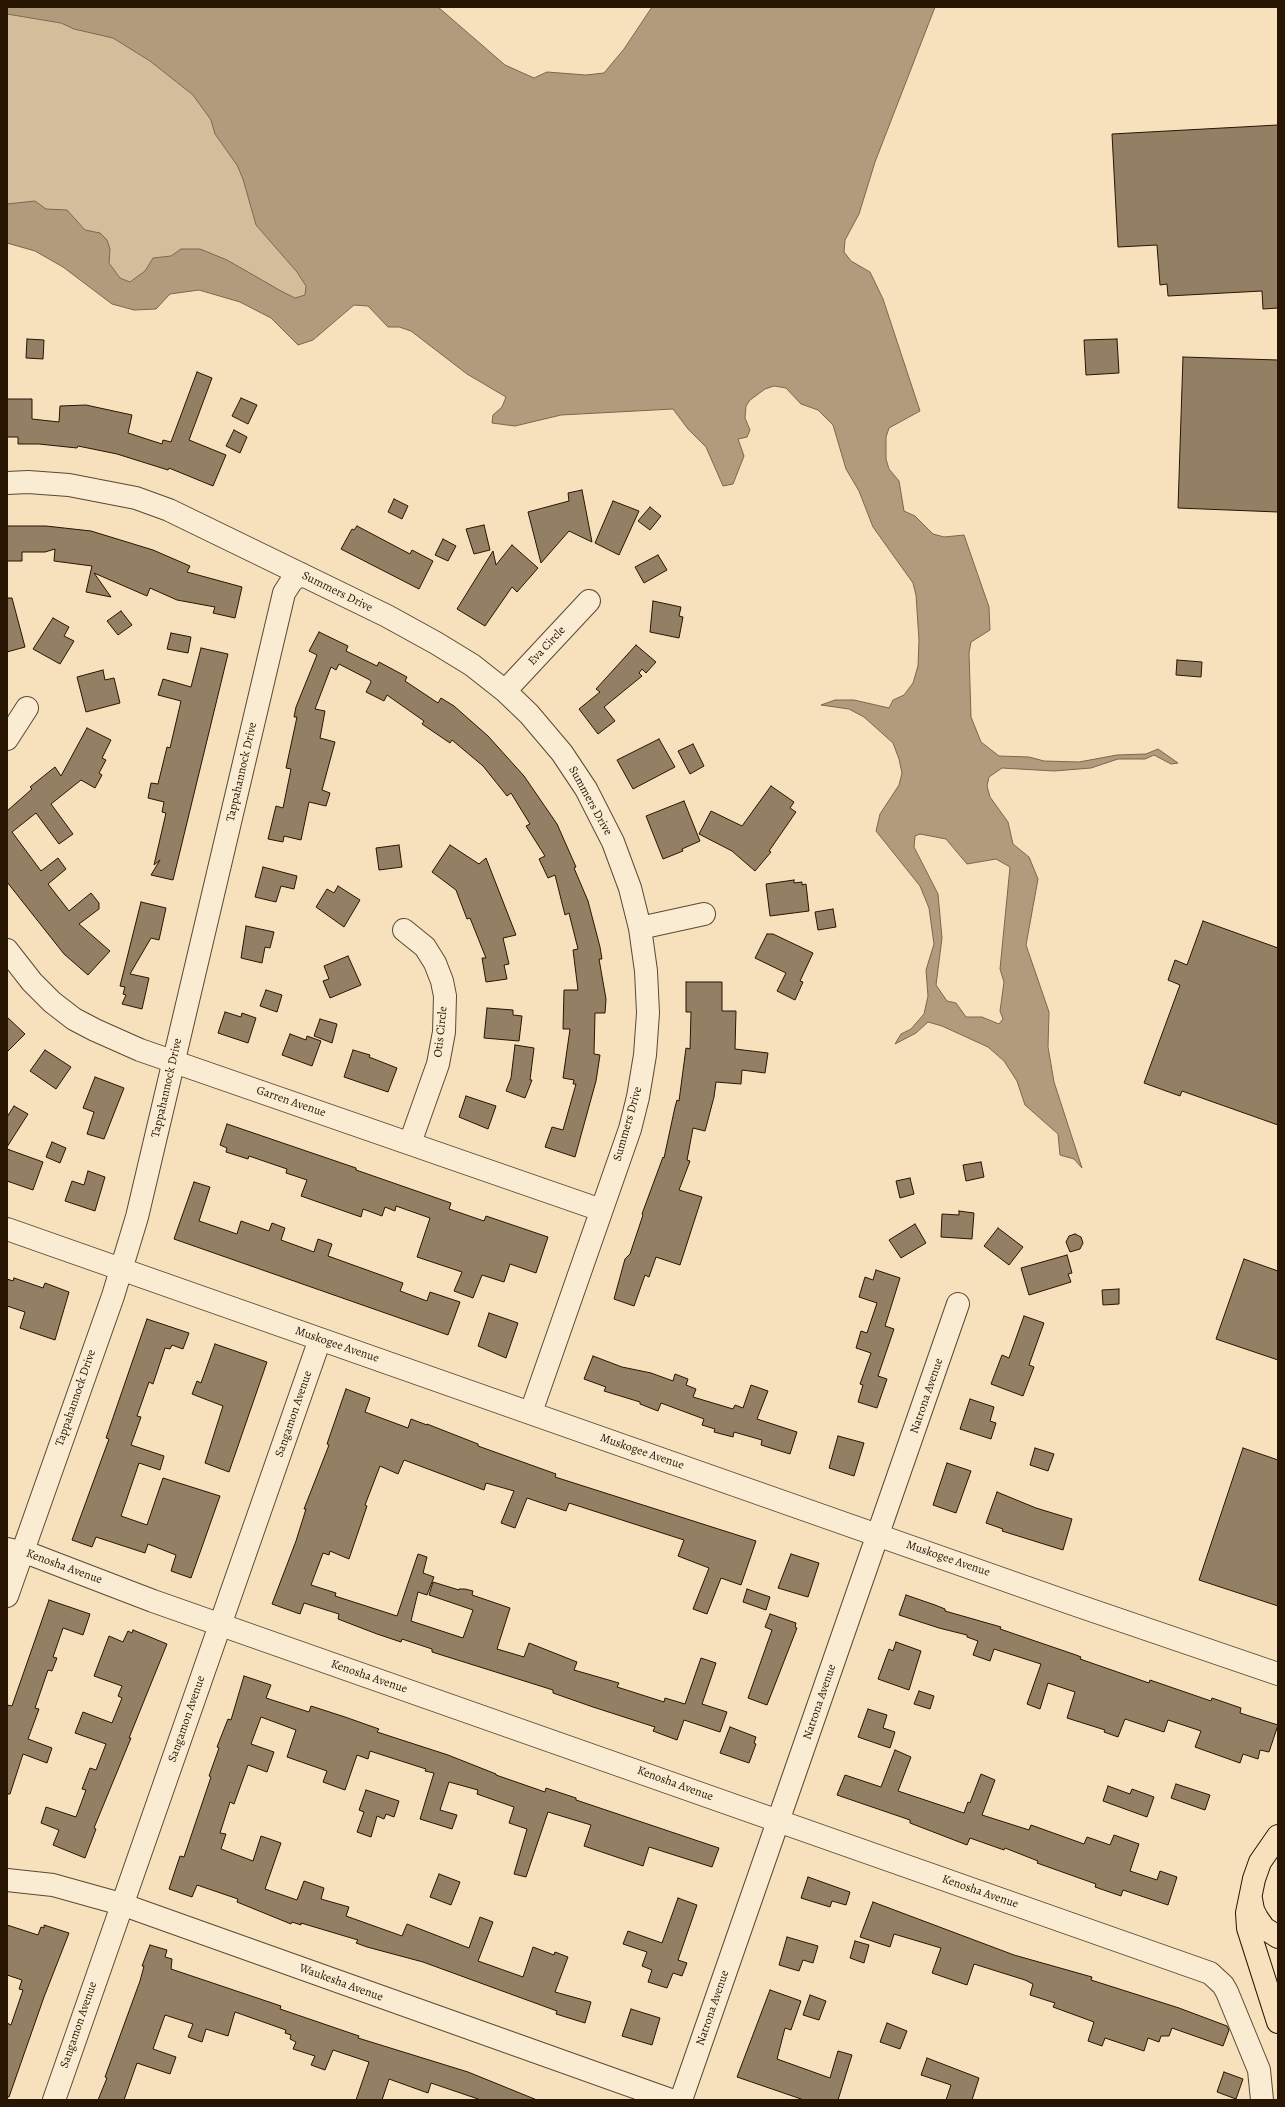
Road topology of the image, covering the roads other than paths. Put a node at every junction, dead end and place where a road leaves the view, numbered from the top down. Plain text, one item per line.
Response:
1 (7, 483) edge
2 (301, 574) junction
3 (589, 601) dead end
4 (505, 691) junction
5 (28, 708) dead end
6 (7, 739) edge
7 (704, 914) dead end
8 (640, 928) junction
9 (404, 930) dead end
10 (7, 950) edge
11 (172, 1061) junction
12 (410, 1144) junction
13 (601, 1210) junction
14 (7, 1229) edge
15 (121, 1269) junction
16 (958, 1304) dead end
17 (320, 1339) junction
18 (531, 1412) junction
19 (879, 1535) junction
20 (15, 1551) edge
21 (7, 1596) edge
22 (219, 1624) junction
23 (1278, 1674) edge
24 (778, 1821) junction
25 (1278, 1836) edge
26 (7, 1880) edge
27 (1251, 1898) junction
28 (121, 1904) junction
29 (1278, 1937) edge
30 (1278, 2022) edge
31 (54, 2100) edge
32 (671, 2100) edge
33 (680, 2100) edge
34 (1262, 2100) edge

1 - 2 street, Summers Drive
2 - 4 street, Summers Drive
2 - 11 street, Tappahannock Drive
3 - 4 street, Eva Circle
4 - 8 street, Summers Drive
5 - 6 street
7 - 8 street
8 - 13 street, Summers Drive
9 - 12 street, Otis Circle
10 - 11 street, Garren Avenue
11 - 12 street, Garren Avenue
11 - 15 street, Tappahannock Drive
12 - 13 street, Garren Avenue
13 - 18 street, Summers Drive
14 - 15 street, Muskogee Avenue
15 - 17 street, Muskogee Avenue
15 - 20 street, Tappahannock Drive
16 - 19 street, Natrona Avenue
17 - 18 street, Muskogee Avenue
17 - 22 street, Sangamon Avenue
18 - 19 street, Muskogee Avenue
19 - 23 street, Muskogee Avenue
19 - 24 street, Natrona Avenue
20 - 21 street, Tappahannock Drive
20 - 22 street, Kenosha Avenue
22 - 24 street, Kenosha Avenue
22 - 28 street, Sangamon Avenue
24 - 33 street, Natrona Avenue
24 - 34 street, Kenosha Avenue
25 - 27 highway
26 - 28 street, Waukesha Avenue
27 - 29 highway
27 - 30 highway
28 - 31 street, Sangamon Avenue
28 - 32 street, Waukesha Avenue

